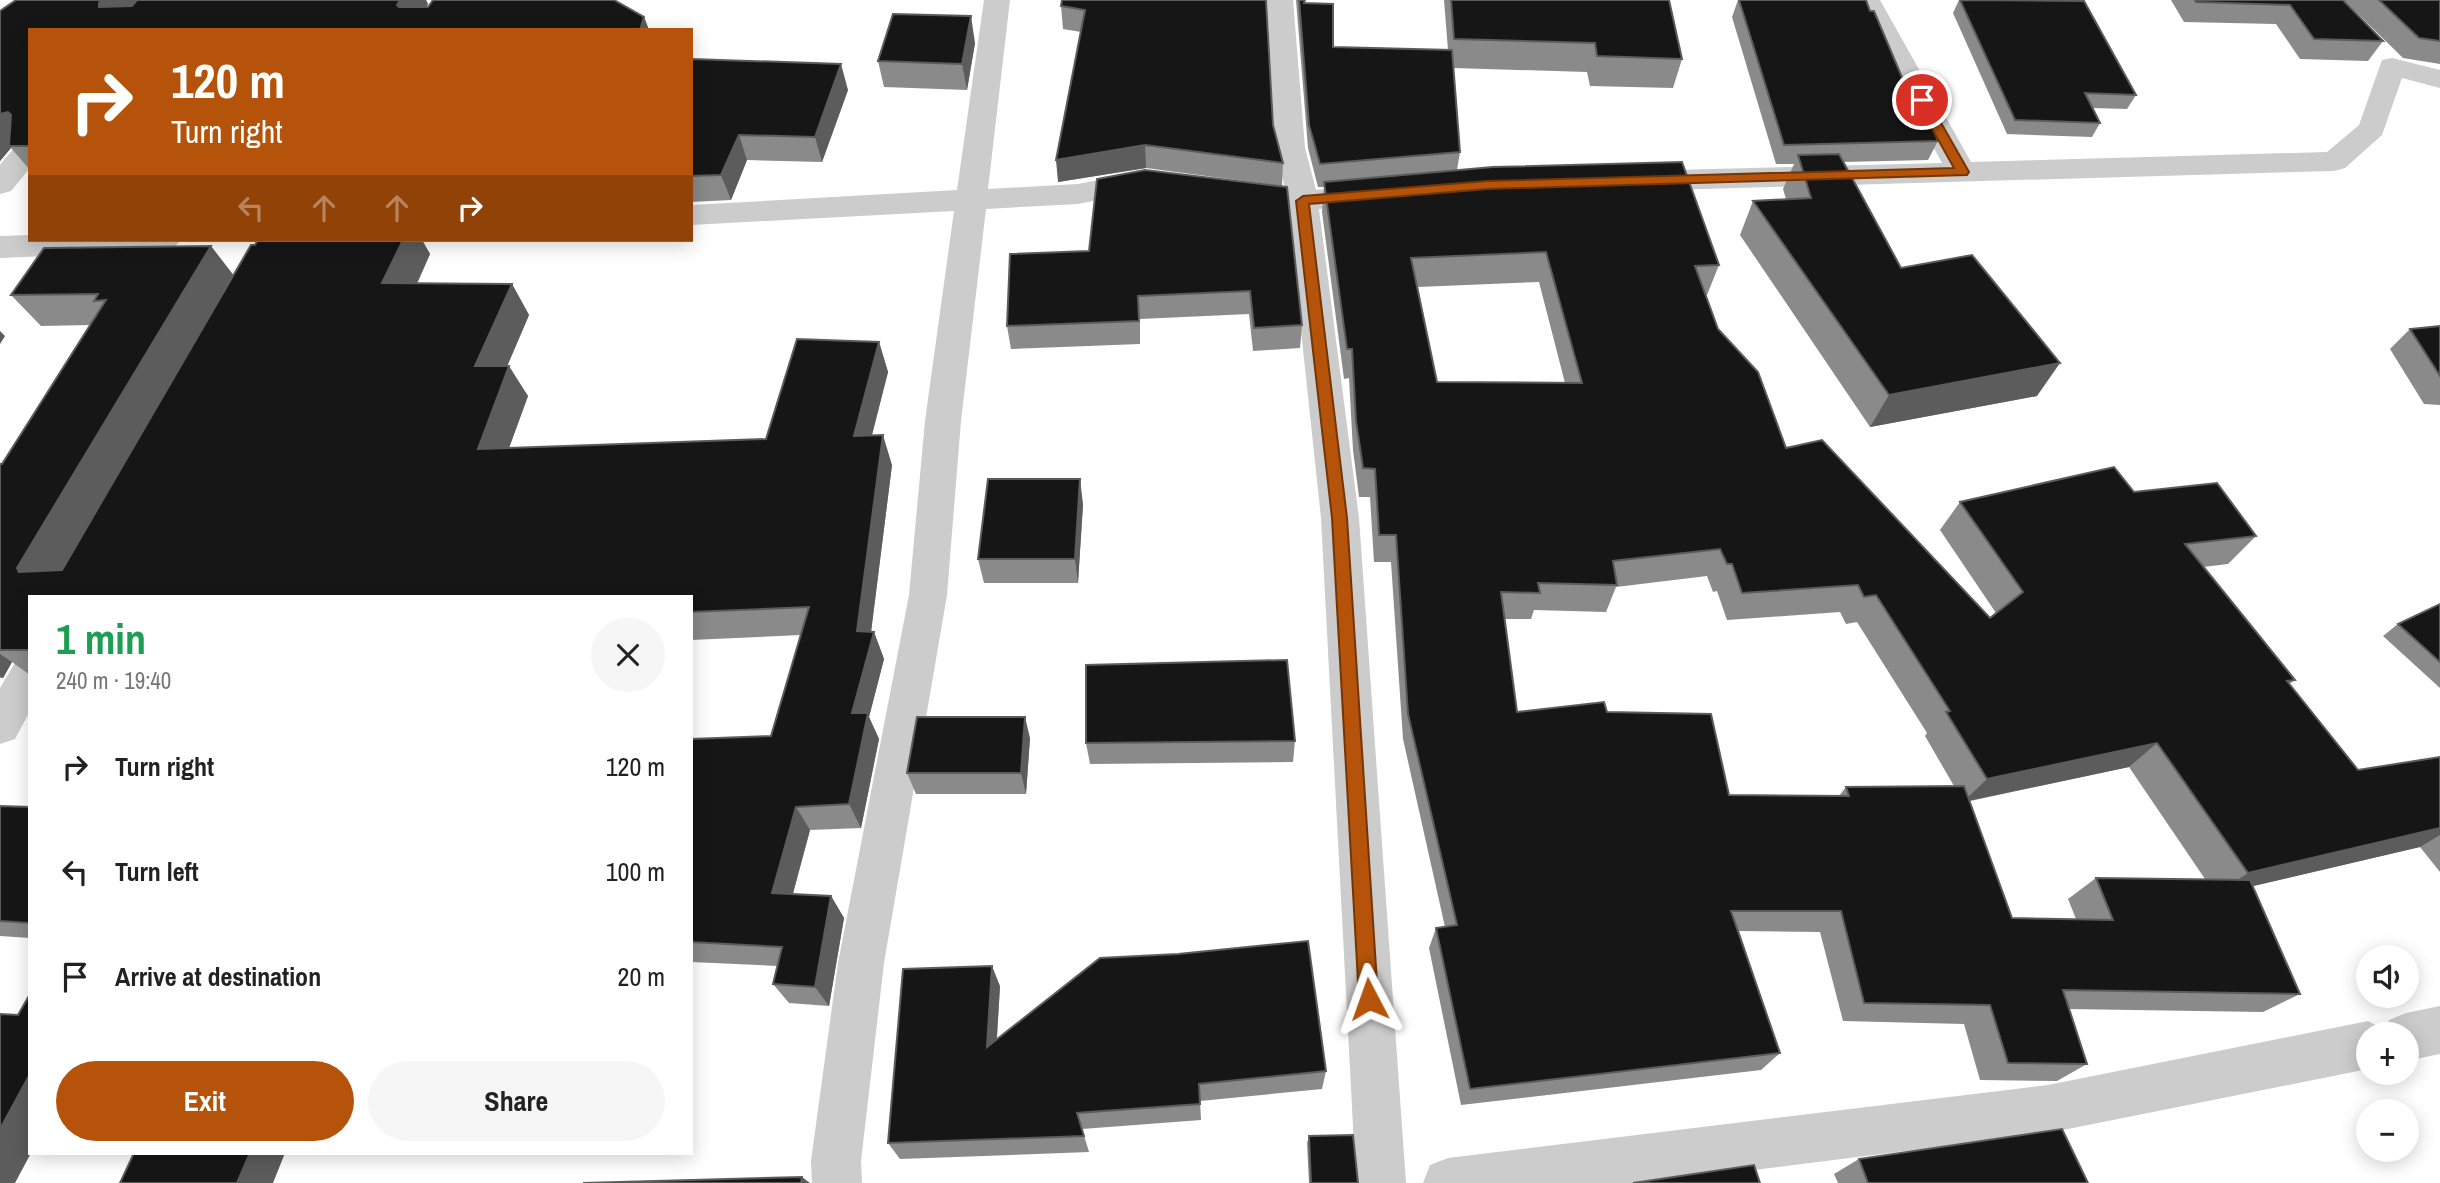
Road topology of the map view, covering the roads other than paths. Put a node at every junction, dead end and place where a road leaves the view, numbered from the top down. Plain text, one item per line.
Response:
1 (997, 0) edge
2 (1280, 0) edge
3 (1867, 0) edge
4 (2440, 79) edge
5 (28, 151) edge
6 (1962, 172) junction
7 (1613, 181) edge
8 (0, 184) edge
9 (1172, 184) edge
10 (1211, 189) edge
11 (1408, 191) edge
12 (973, 200) junction
13 (1303, 201) junction
14 (693, 215) edge
15 (117, 242) edge
16 (0, 247) edge
17 (28, 677) edge
18 (0, 726) edge
19 (2440, 1030) edge
20 (2419, 1034) edge
21 (2356, 1047) edge
22 (836, 1183) edge
23 (1381, 1183) edge
24 (1448, 1183) edge

1 - 12 street
2 - 13 street
3 - 6 street
4 - 6 street
5 - 8 street
6 - 7 street
9 - 12 street
10 - 13 street
11 - 13 street
12 - 14 street
12 - 22 street
13 - 23 street
15 - 16 street
17 - 18 street
19 - 20 street
21 - 24 street

